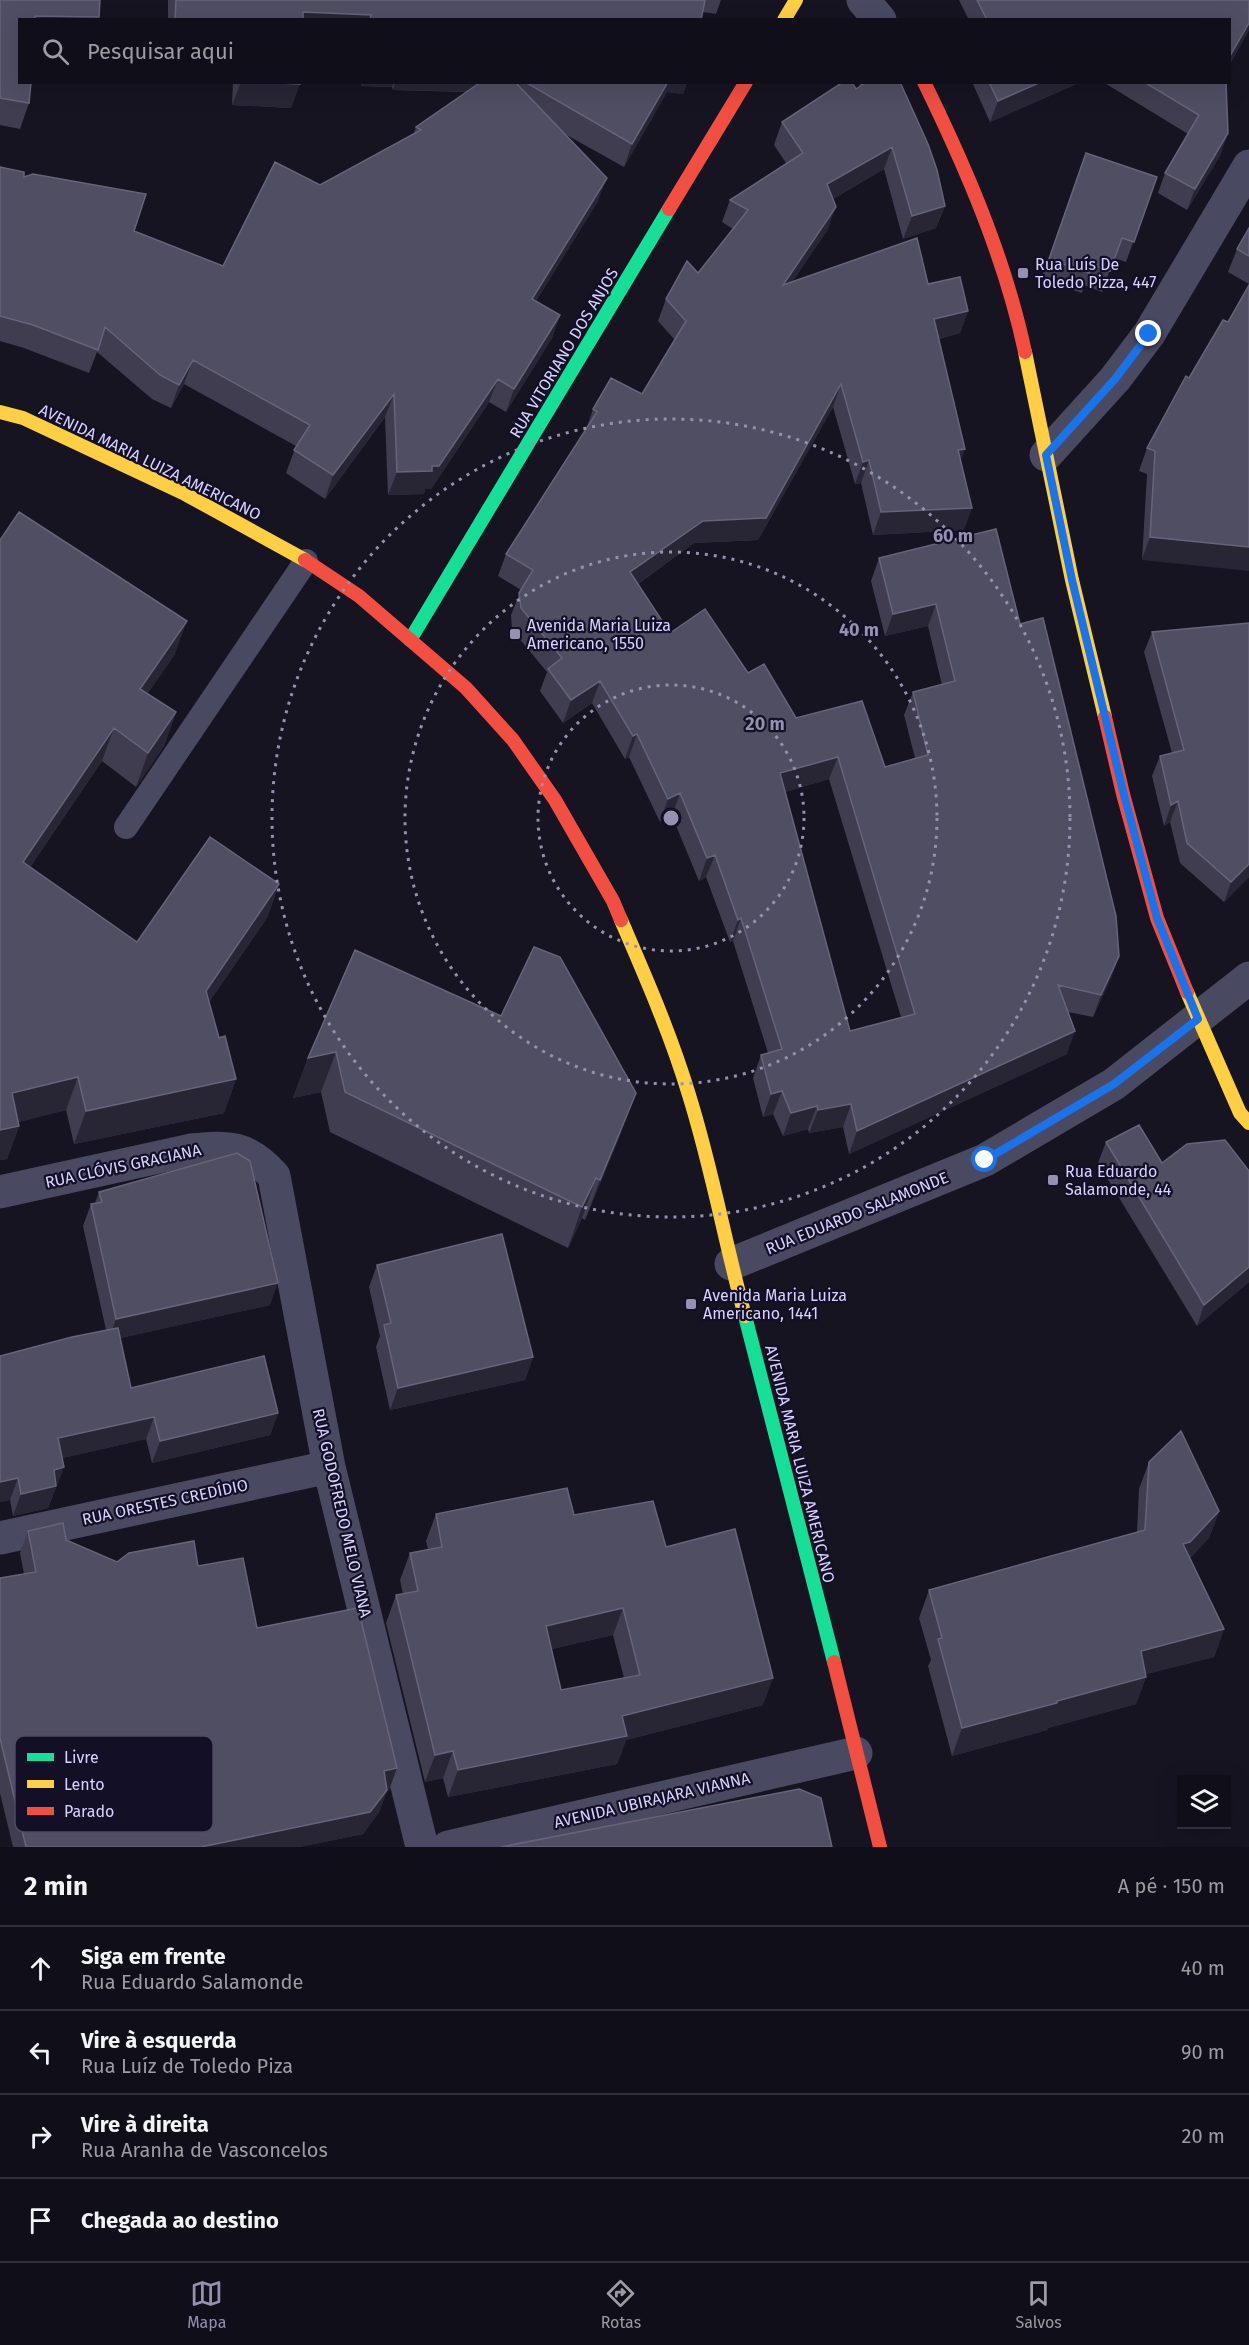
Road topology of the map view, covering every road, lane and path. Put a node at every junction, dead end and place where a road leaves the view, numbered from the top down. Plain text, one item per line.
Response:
1 (796, 0) edge
2 (863, 0) edge
3 (785, 18) edge
4 (878, 18) edge
5 (745, 84) edge
6 (925, 84) edge
7 (1249, 166) edge
8 (0, 412) edge
9 (1046, 455) junction
10 (306, 561) junction
11 (410, 640) junction
12 (126, 827) dead end
13 (1249, 978) edge
14 (1198, 1019) junction
15 (1249, 1123) edge
16 (274, 1176) joint
17 (0, 1192) edge
18 (731, 1264) junction
19 (329, 1467) junction
20 (0, 1538) edge
21 (856, 1753) junction
22 (422, 1847) edge
23 (448, 1847) edge
24 (880, 1847) edge

1 - 3 main road
2 - 4 street
5 - 11 main road, RUA VITORIANO DOS ANJOS
6 - 9 main road
7 - 9 street
8 - 10 main road, AVENIDA MARIA LUIZA AMERICANO
9 - 14 main road
10 - 11 main road, AVENIDA MARIA LUIZA AMERICANO
10 - 12 lane
11 - 18 main road, AVENIDA MARIA LUIZA AMERICANO
13 - 14 street, RUA EDUARDO SALAMONDE
14 - 15 main road
14 - 18 street, RUA EDUARDO SALAMONDE
16 - 17 street, RUA CLÓVIS GRACIANA
16 - 19 street, RUA GODOFREDO MELO VIANA
18 - 21 main road, AVENIDA MARIA LUIZA AMERICANO
19 - 20 street, RUA ORESTES CREDÍDIO
19 - 22 street, RUA GODOFREDO MELO VIANA
21 - 23 street, AVENIDA UBIRAJARA VIANNA
21 - 24 main road, AVENIDA MARIA LUIZA AMERICANO

